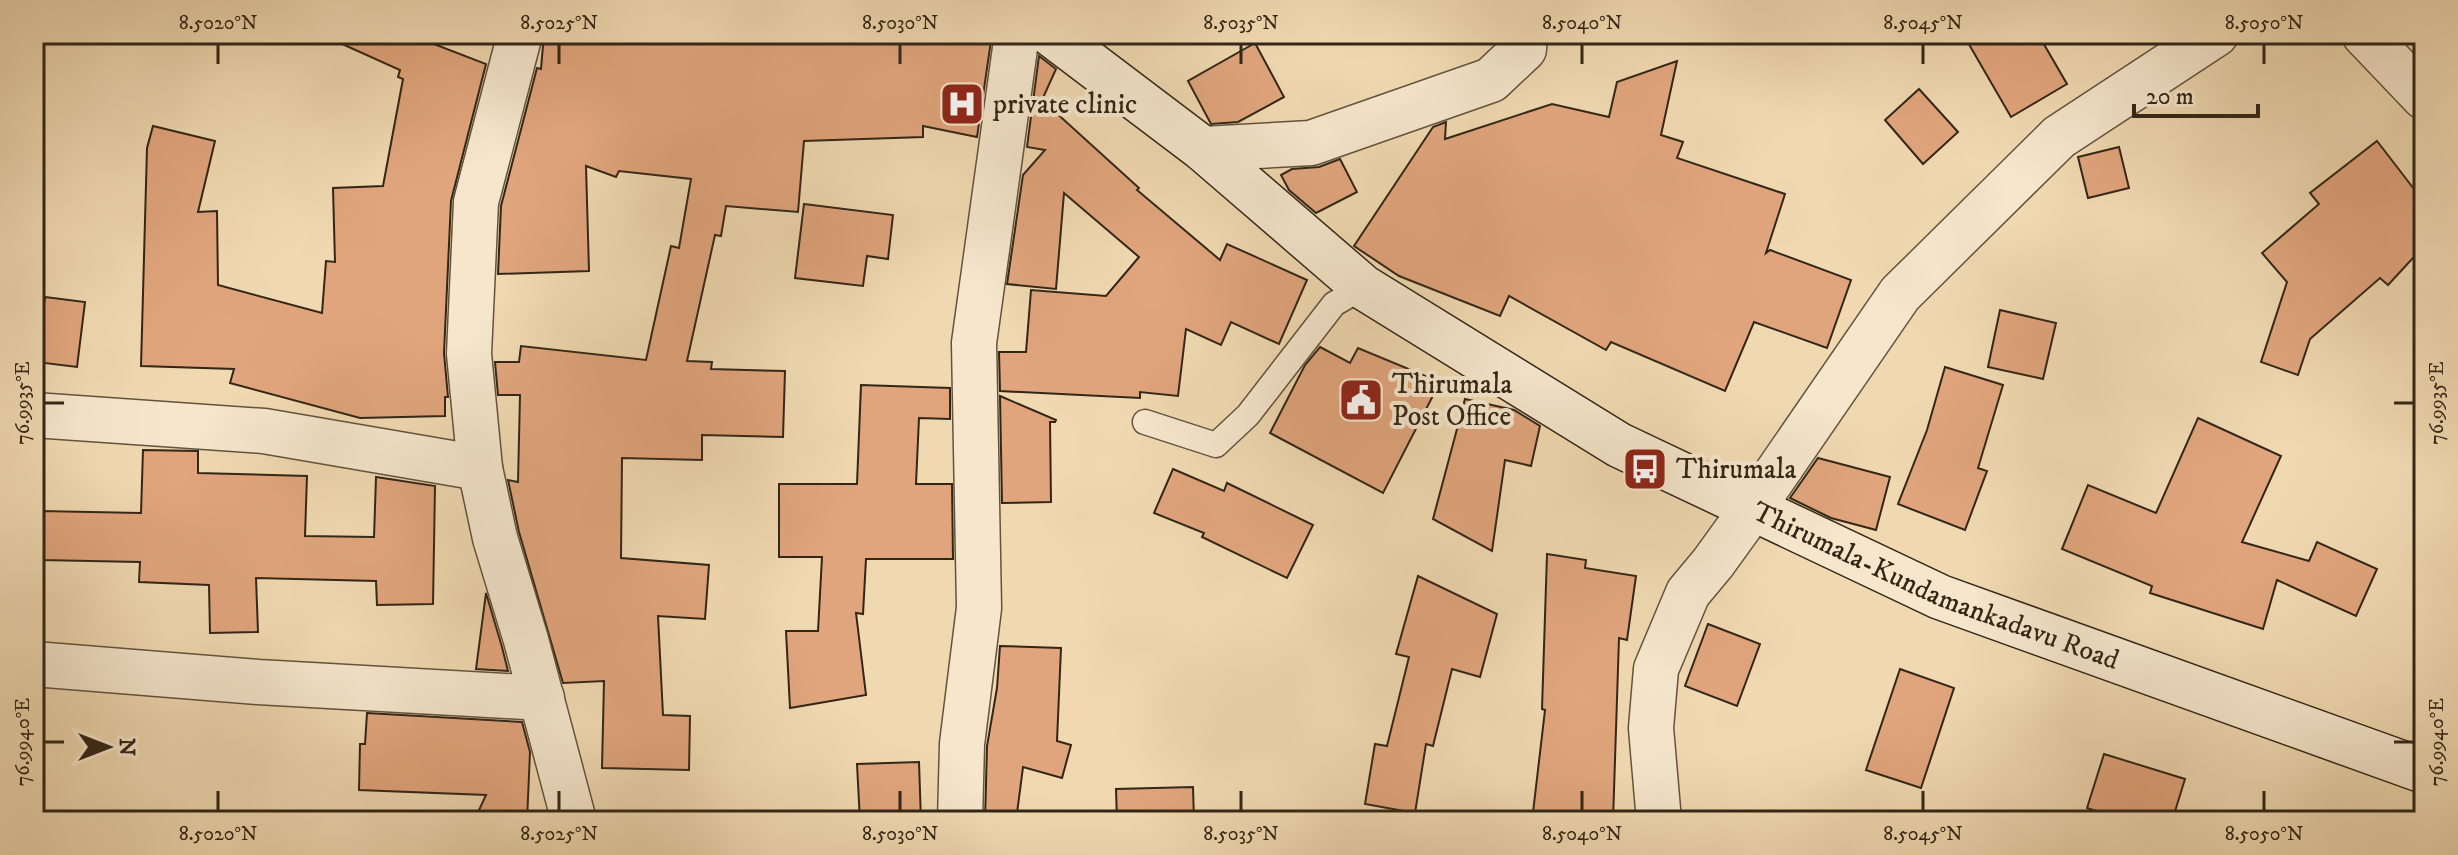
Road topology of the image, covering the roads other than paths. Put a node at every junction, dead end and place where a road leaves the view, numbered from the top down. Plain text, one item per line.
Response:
1 (520, 34) edge
2 (1017, 34) edge
3 (1051, 34) edge
4 (1525, 34) edge
5 (2216, 34) edge
6 (2364, 34) edge
7 (2424, 97) edge
8 (1203, 149) junction
9 (1363, 287) junction
10 (34, 415) edge
11 (1145, 422) dead end
12 (480, 468) junction
13 (1752, 509) junction
14 (34, 664) edge
15 (542, 698) junction
16 (2424, 771) edge
17 (574, 821) edge
18 (960, 821) edge
19 (1659, 821) edge

1 - 12 street
2 - 18 street
3 - 8 street, Thirumala-Kundamankadavu Road
4 - 8 street
5 - 13 street
6 - 7 street
8 - 9 street, Thirumala-Kundamankadavu Road
9 - 11 lane
9 - 13 street, Thirumala-Kundamankadavu Road
10 - 12 street
12 - 15 street
13 - 16 street, Thirumala-Kundamankadavu Road
13 - 19 street
14 - 15 street
15 - 17 street

